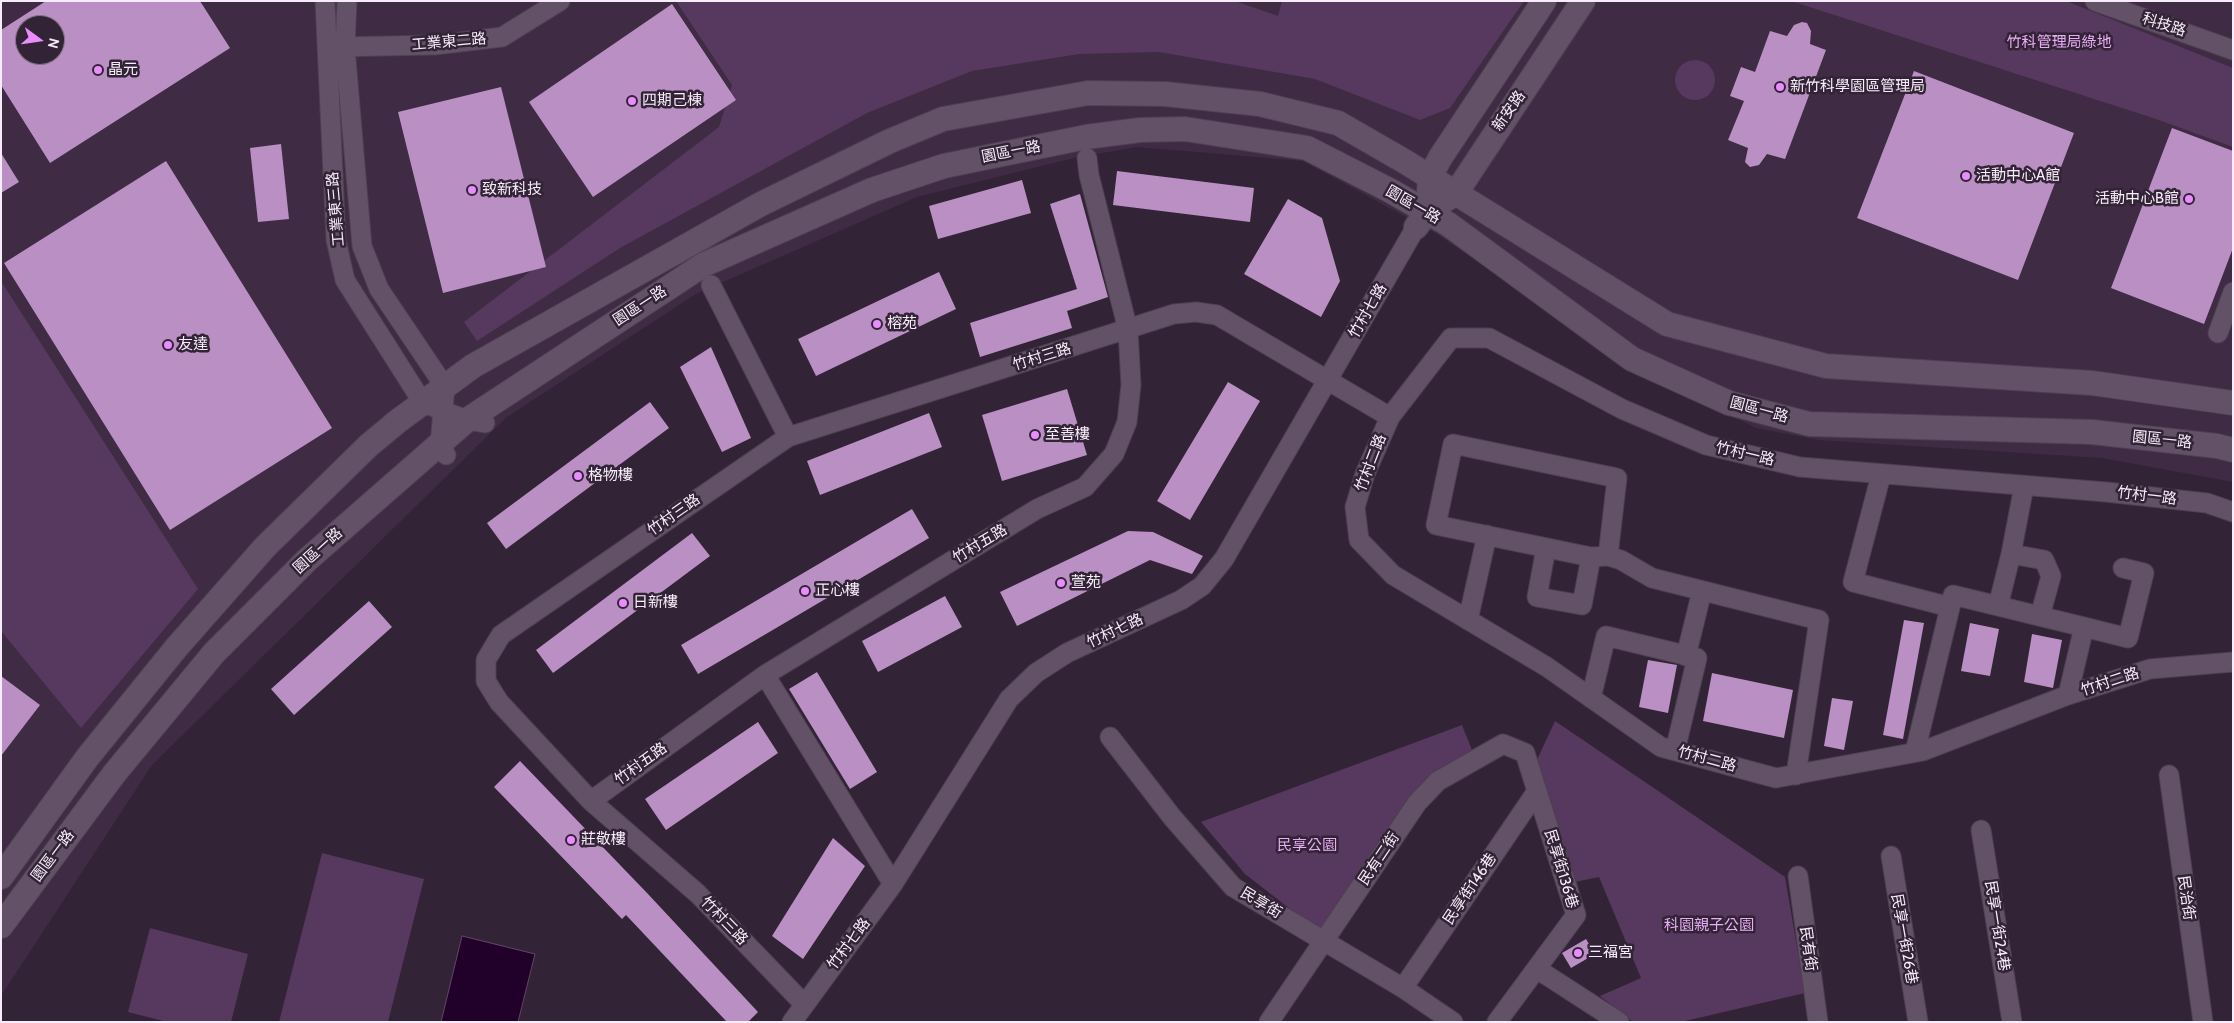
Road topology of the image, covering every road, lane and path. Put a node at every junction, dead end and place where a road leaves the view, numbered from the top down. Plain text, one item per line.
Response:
1 (325, 1) edge
2 (348, 1) edge
3 (560, 1) edge
4 (1544, 1) edge
5 (1583, 1) edge
6 (2095, 1) edge
7 (336, 47) junction
8 (2233, 50) edge
9 (1087, 158) dead end
10 (1430, 177) junction
11 (1456, 193) junction
12 (1422, 220) junction
13 (377, 284) junction
14 (711, 284) dead end
15 (2233, 292) edge
16 (358, 300) junction
17 (1128, 330) junction
18 (2218, 333) dead end
19 (1327, 380) junction
20 (445, 387) junction
21 (2233, 403) edge
22 (433, 407) junction
23 (1390, 417) junction
24 (476, 422) junction
25 (788, 436) junction
26 (443, 450) junction
27 (2233, 450) edge
28 (1881, 475) junction
29 (2024, 486) junction
30 (2233, 512) edge
31 (1487, 535) junction
32 (1546, 548) junction
33 (2011, 554) junction
34 (1599, 556) junction
35 (2123, 568) dead end
36 (1702, 591) junction
37 (1998, 606) junction
38 (1950, 607) junction
39 (2040, 616) junction
40 (1468, 620) junction
41 (2084, 627) junction
42 (1686, 656) junction
43 (2233, 662) edge
44 (765, 675) junction
45 (2068, 696) junction
46 (1591, 698) junction
47 (1110, 737) dead end
48 (1674, 751) junction
49 (1915, 752) junction
50 (1525, 754) joint
51 (1796, 775) junction
52 (2169, 775) dead end
53 (1537, 791) junction
54 (591, 801) junction
55 (1981, 830) dead end
56 (1890, 856) dead end
57 (1798, 876) dead end
58 (1, 877) edge
59 (893, 884) junction
60 (1, 926) edge
61 (1323, 940) junction
62 (1537, 969) junction
63 (1403, 988) junction
64 (804, 1004) junction
65 (1271, 1021) edge
66 (792, 1022) edge
67 (1453, 1022) edge
68 (1497, 1022) edge
69 (1619, 1022) edge
70 (1818, 1022) edge
71 (1918, 1022) edge
72 (2012, 1022) edge
73 (2203, 1022) edge

1 - 7 street, 工業東三路
2 - 7 street, 工業東三路
3 - 7 street, 工業東二路
4 - 10 street, 新安路
5 - 11 street, 新安路
6 - 8 street, 科技路
7 - 13 street, 工業東三路
7 - 16 street, 工業東三路
9 - 17 street, 竹村五路
10 - 11 street, 園區一路
10 - 12 street, 新安路
10 - 20 street, 園區一路
11 - 12 street, 新安路
11 - 21 street, 園區一路
12 - 19 street, 竹村七路
12 - 24 street, 園區一路
12 - 27 street, 園區一路
13 - 16 street
13 - 20 street, 工業東三路
14 - 25 street
15 - 18 street
16 - 22 street, 工業東三路
17 - 19 street, 竹村三路
17 - 25 street, 竹村三路
17 - 44 street, 竹村五路
19 - 23 street
19 - 59 street, 竹村七路
20 - 22 street, 園區一路
22 - 24 street
22 - 26 street
22 - 58 street, 園區一路
23 - 28 street, 竹村一路
23 - 40 street, 竹村二路
24 - 26 street, 園區一路
25 - 54 street, 竹村三路
26 - 60 street, 園區一路
28 - 29 street, 竹村一路
28 - 38 street
29 - 30 street, 竹村一路
29 - 33 street
31 - 32 street
31 - 34 street
31 - 40 street
32 - 34 street
32 - 34 street
33 - 37 street
33 - 39 street
34 - 36 street
35 - 41 street
36 - 42 street
36 - 51 street
37 - 38 street
37 - 39 street
38 - 49 street
39 - 41 street
40 - 46 street, 竹村二路
41 - 45 street
42 - 46 street
42 - 48 street
43 - 45 street, 竹村二路
44 - 54 street, 竹村五路
44 - 59 street
45 - 49 street, 竹村二路
46 - 48 street, 竹村二路
47 - 61 street, 民享街
48 - 51 street, 竹村二路
49 - 51 street, 竹村二路
50 - 53 street, 民享街136巷
50 - 61 street, 民有二街
52 - 73 street, 民治街
53 - 62 street, 民享街136巷
53 - 63 street, 民享街146巷
54 - 64 street, 竹村三路
55 - 72 street, 民享一街24巷
56 - 71 street, 民享一街26巷
57 - 70 street, 民有街
59 - 64 street, 竹村七路
61 - 63 street, 民享街
61 - 65 street, 民有二街
62 - 68 street, 民享街136巷
62 - 69 street
63 - 67 street, 民享街
64 - 66 street, 竹村七路

